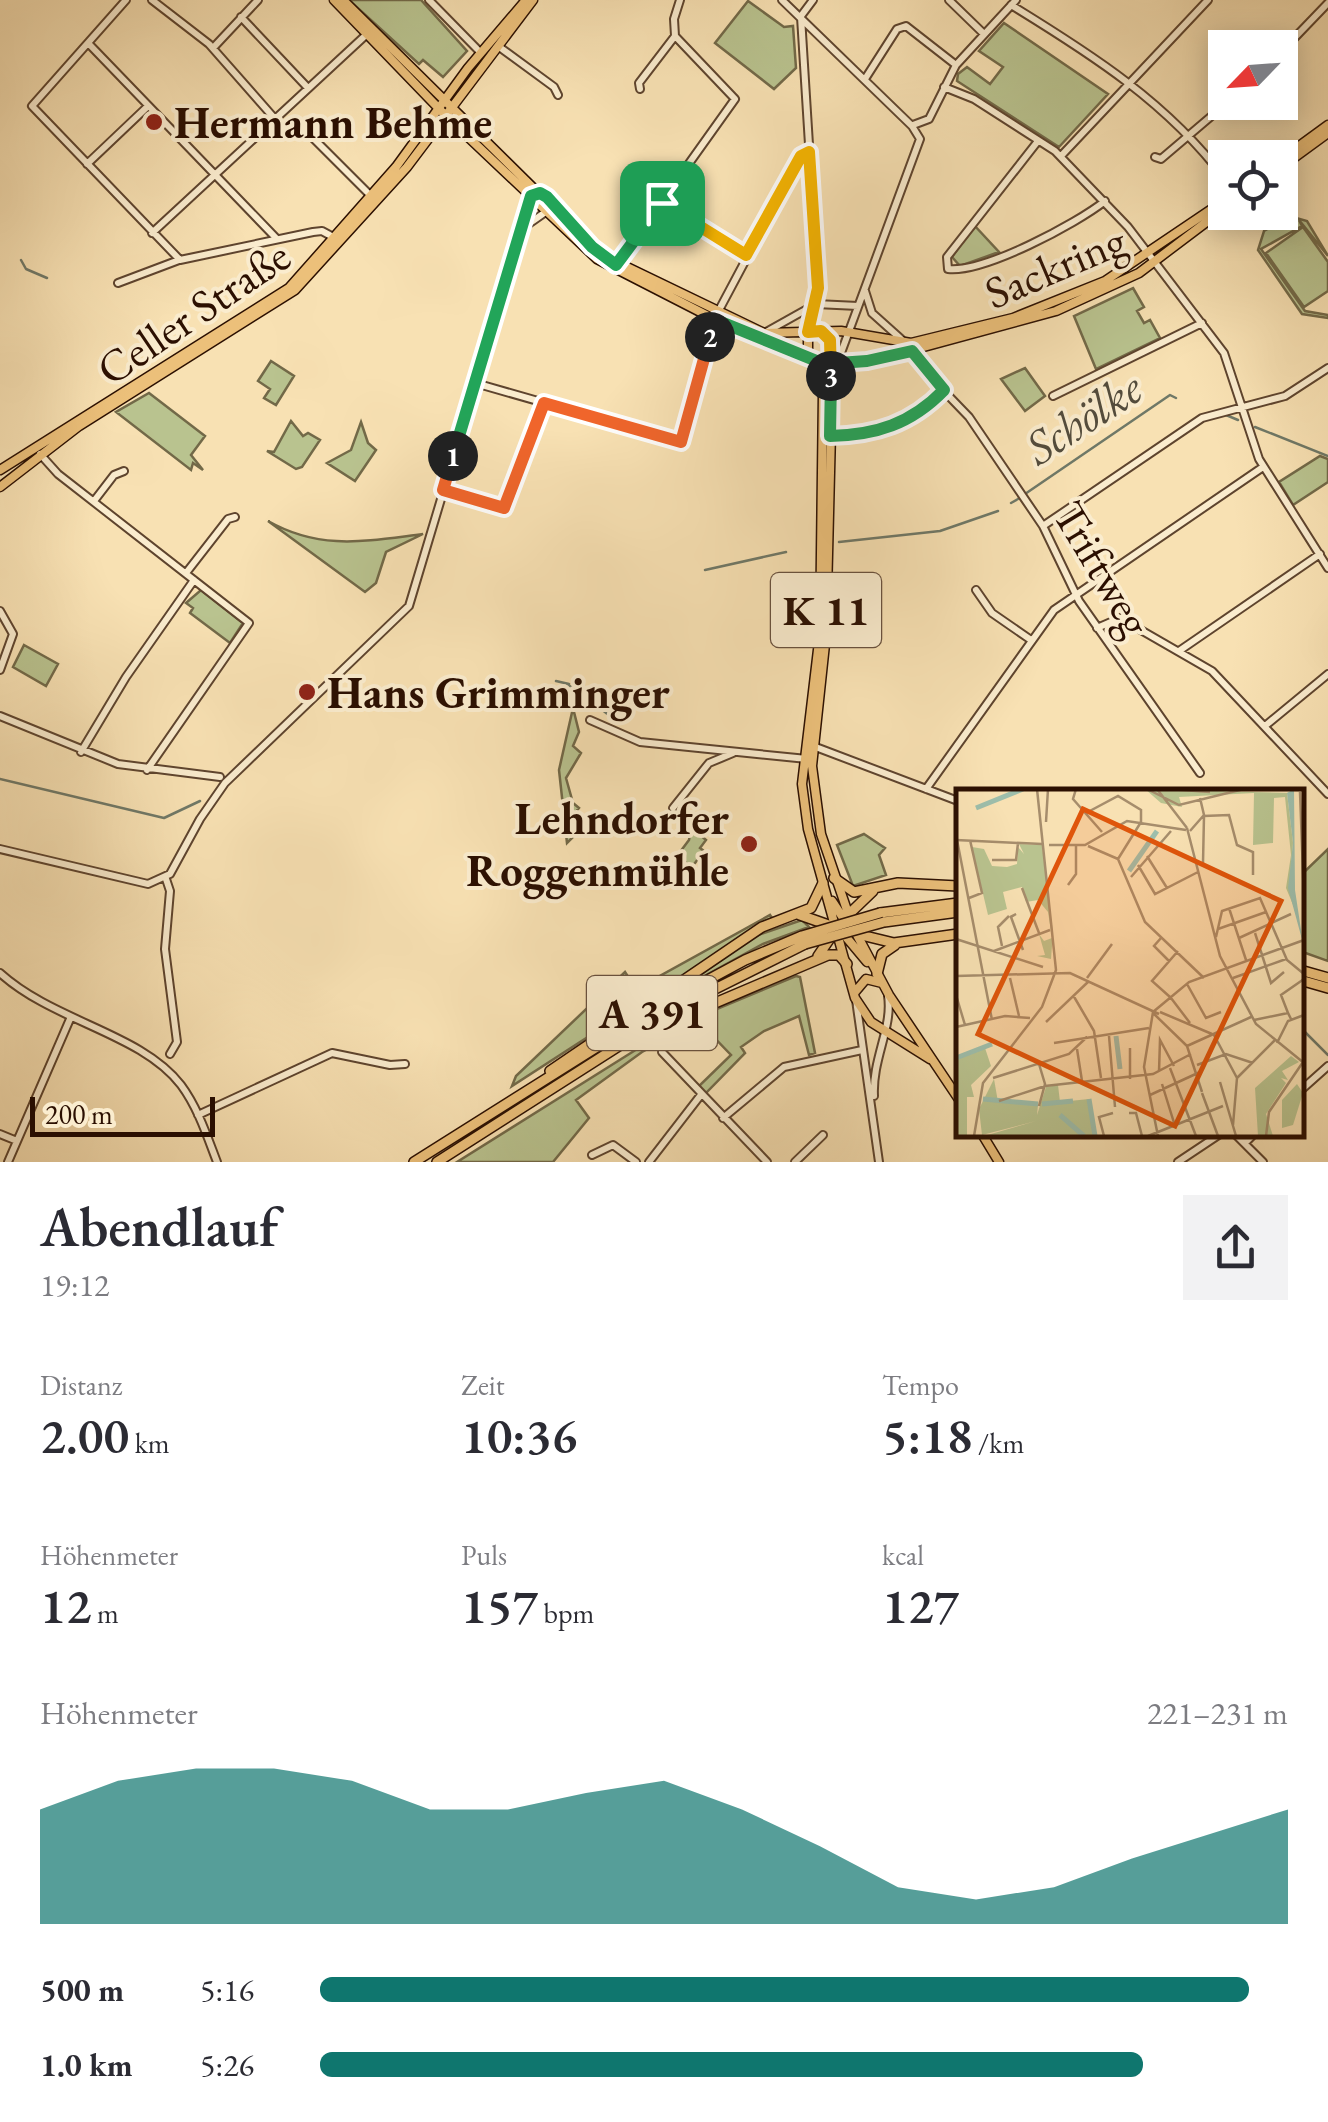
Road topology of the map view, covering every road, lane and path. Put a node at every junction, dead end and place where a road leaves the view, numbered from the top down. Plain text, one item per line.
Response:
1 (126, 0) edge
2 (152, 0) edge
3 (258, 0) edge
4 (334, 0) edge
5 (343, 0) edge
6 (429, 0) edge
7 (530, 0) edge
8 (680, 0) edge
9 (782, 0) edge
10 (813, 0) edge
11 (949, 0) edge
12 (1208, 0) edge
13 (1328, 1) edge
14 (1013, 3) edge
15 (801, 16) junction
16 (242, 17) junction
17 (366, 34) junction
18 (984, 34) junction
19 (1298, 34) edge
20 (675, 36) junction
21 (88, 43) junction
22 (496, 46) junction
23 (213, 48) junction
24 (481, 54) junction
25 (956, 65) junction
26 (476, 76) junction
27 (865, 78) junction
28 (1130, 83) junction
29 (944, 87) junction
30 (308, 88) junction
31 (640, 88) dead end
32 (558, 96) dead end
33 (445, 98) junction
34 (454, 107) junction
35 (147, 108) junction
36 (438, 108) junction
37 (447, 117) junction
38 (275, 118) junction
39 (1208, 119) edge
40 (1328, 125) edge
41 (912, 126) junction
42 (1328, 133) edge
43 (309, 134) dead end
44 (1189, 136) junction
45 (1038, 141) junction
46 (1298, 147) edge
47 (809, 152) junction
48 (1298, 155) edge
49 (1061, 156) junction
50 (1155, 157) dead end
51 (1208, 159) edge
52 (87, 164) junction
53 (214, 174) junction
54 (531, 196) junction
55 (547, 197) junction
56 (1104, 201) junction
57 (368, 203) junction
58 (662, 203) junction
59 (547, 211) junction
60 (1208, 213) edge
61 (1208, 219) edge
62 (519, 231) junction
63 (152, 233) junction
64 (277, 238) junction
65 (338, 241) junction
66 (746, 255) junction
67 (1151, 257) junction
68 (180, 260) junction
69 (616, 265) junction
70 (118, 283) dead end
71 (864, 289) junction
72 (816, 304) junction
73 (858, 306) junction
74 (717, 316) junction
75 (1202, 324) junction
76 (821, 331) junction
77 (808, 332) junction
78 (848, 332) junction
79 (767, 337) junction
80 (912, 347) junction
81 (810, 360) junction
82 (832, 365) junction
83 (1328, 368) edge
84 (475, 383) junction
85 (944, 390) junction
86 (1052, 396) dead end
87 (544, 403) junction
88 (1242, 407) junction
89 (830, 436) junction
90 (36, 448) junction
91 (43, 458) junction
92 (1263, 467) junction
93 (0, 470) edge
94 (124, 471) dead end
95 (0, 487) edge
96 (443, 490) junction
97 (94, 501) junction
98 (235, 517) dead end
99 (1043, 526) junction
100 (1320, 554) junction
101 (1328, 568) edge
102 (186, 574) junction
103 (194, 580) junction
104 (976, 590) dead end
105 (1075, 592) junction
106 (0, 611) edge
107 (1097, 628) junction
108 (1031, 640) junction
109 (1179, 652) junction
110 (0, 670) edge
111 (1328, 674) edge
112 (0, 716) edge
113 (590, 720) dead end
114 (1265, 726) junction
115 (810, 746) junction
116 (81, 752) junction
117 (734, 753) junction
118 (808, 759) junction
119 (147, 770) junction
120 (1200, 774) dead end
121 (220, 777) dead end
122 (926, 789) junction
123 (1328, 794) edge
124 (956, 801) edge
125 (673, 808) dead end
126 (0, 849) edge
127 (166, 879) junction
128 (835, 882) junction
129 (824, 883) junction
130 (890, 884) junction
131 (956, 886) edge
132 (956, 903) edge
133 (956, 912) edge
134 (792, 916) junction
135 (882, 918) junction
136 (845, 925) junction
137 (956, 934) edge
138 (804, 940) junction
139 (905, 942) junction
140 (846, 960) junction
141 (808, 964) junction
142 (1303, 971) edge
143 (0, 972) edge
144 (878, 976) junction
145 (1328, 978) edge
146 (1303, 981) edge
147 (1328, 988) edge
148 (888, 992) junction
149 (855, 997) junction
150 (70, 1020) junction
151 (884, 1031) junction
152 (629, 1039) junction
153 (862, 1050) junction
154 (662, 1052) dead end
155 (170, 1054) dead end
156 (405, 1064) dead end
157 (1328, 1066) edge
158 (866, 1069) junction
159 (944, 1076) junction
160 (874, 1080) junction
161 (1303, 1088) edge
162 (956, 1095) edge
163 (700, 1096) junction
164 (508, 1103) junction
165 (873, 1112) junction
166 (198, 1115) junction
167 (723, 1118) junction
168 (0, 1134) edge
169 (822, 1135) dead end
170 (984, 1137) edge
171 (1216, 1137) edge
172 (1238, 1137) edge
173 (1251, 1137) edge
174 (16, 1141) junction
175 (1245, 1143) junction
176 (1192, 1153) junction
177 (592, 1154) dead end
178 (8, 1162) edge
179 (217, 1162) edge
180 (414, 1162) edge
181 (437, 1162) edge
182 (636, 1162) edge
183 (648, 1162) edge
184 (767, 1162) edge
185 (795, 1162) edge
186 (879, 1162) edge
187 (999, 1162) edge
188 (1178, 1162) edge
189 (1197, 1162) edge
190 (1263, 1162) edge

1 - 21 street
2 - 23 street
3 - 16 street
4 - 17 main road
5 - 33 main road
6 - 24 street
7 - 22 main road, Celler Straße
8 - 20 street
9 - 15 street
10 - 15 street
11 - 18 street
12 - 28 street
13 - 19 street
14 - 18 street
14 - 28 street
15 - 27 street
15 - 47 street
16 - 23 street
16 - 30 street
17 - 30 street
17 - 36 main road
18 - 25 street
20 - 31 street
20 - 58 street
21 - 35 street
21 - 52 street
22 - 24 main road
22 - 26 main road, Celler Straße
22 - 32 street
23 - 38 street
24 - 26 main road, Celler Straße
24 - 33 main road, Celler Straße
25 - 27 street
25 - 29 street
26 - 34 main road, Celler Straße
27 - 41 street
28 - 44 street
28 - 49 street
29 - 41 street
29 - 45 street
30 - 38 street
33 - 34 main road
33 - 36 main road, Celler Straße
34 - 37 main road, Celler Straße
34 - 55 main road
35 - 52 street
35 - 53 street
36 - 37 main road
36 - 57 main road, Celler Straße
37 - 54 main road
37 - 57 main road, Celler Straße
38 - 53 street
39 - 44 street
40 - 46 main road
41 - 71 street
42 - 48 main road
43 - 57 street
44 - 50 street
44 - 51 street
45 - 49 street
45 - 56 street
47 - 66 street
47 - 72 street
49 - 56 street
52 - 63 street
53 - 63 street
53 - 64 street
54 - 55 street
54 - 59 main road
54 - 62 street
55 - 69 main road
56 - 67 street
57 - 65 main road, Celler Straße
58 - 66 street
58 - 69 street
59 - 62 street
59 - 74 main road
60 - 67 main road, Sackring
61 - 67 main road, Sackring
62 - 84 street
63 - 68 street
64 - 65 street
64 - 68 street
65 - 90 main road, Celler Straße
65 - 91 main road, Celler Straße
66 - 74 street
67 - 75 street
67 - 80 main road, Sackring
68 - 70 street
69 - 74 main road
71 - 73 street
71 - 80 street, Triftweg
72 - 73 street
72 - 77 street
72 - 79 street
73 - 78 street
74 - 79 main road
74 - 87 street
75 - 86 street
75 - 88 street
76 - 77 main road
76 - 78 main road
76 - 82 main road, K 11
77 - 79 main road
77 - 81 main road, K 11
78 - 80 main road
78 - 82 street
79 - 81 main road
80 - 82 main road, Sackring
80 - 85 street, Triftweg
81 - 82 main road
81 - 115 main road, K 11
82 - 89 main road, K 11
83 - 88 street
84 - 87 street
84 - 96 street
85 - 89 street
85 - 99 street, Triftweg
87 - 96 street
88 - 92 street
88 - 99 street
89 - 115 main road, K 11
90 - 91 street
90 - 93 main road, Celler Straße
91 - 95 main road, Celler Straße
91 - 97 street
92 - 100 street
92 - 105 street
94 - 97 street
96 - 127 street
97 - 102 street
98 - 102 street
99 - 105 street, Triftweg
100 - 101 street
100 - 109 street
102 - 103 street
103 - 116 street
103 - 119 street
104 - 108 street
105 - 107 street, Triftweg
105 - 108 street
106 - 110 street
107 - 109 street
107 - 120 street, Triftweg
108 - 122 street
109 - 114 street
111 - 114 street
112 - 116 street
113 - 117 street
114 - 123 street
115 - 118 main road, K 11
115 - 122 street
116 - 119 street
117 - 118 street
117 - 125 street
118 - 128 main road, K 11
118 - 129 main road, K 11
119 - 121 street
122 - 124 street
126 - 127 street
127 - 155 street
128 - 130 highway
128 - 136 main road, K 11
129 - 134 highway
129 - 136 main road
130 - 131 highway
130 - 136 highway
132 - 135 highway, A 391
133 - 135 highway, A 391
134 - 136 highway
134 - 164 highway
135 - 138 highway, A 391, bridge
136 - 139 highway
136 - 140 main road, K 11
136 - 141 highway
136 - 144 main road, K 11
137 - 139 highway
138 - 152 highway, A 391
138 - 164 highway, A 391
139 - 144 highway
140 - 141 highway
140 - 149 main road
141 - 152 highway
142 - 145 highway
143 - 150 street
144 - 148 main road, K 11
144 - 149 main road
146 - 147 highway
148 - 151 street
148 - 159 main road
149 - 151 main road
149 - 153 street
150 - 166 street
150 - 174 street
151 - 159 main road
151 - 160 street
152 - 181 highway, A 391
153 - 158 street
153 - 167 street
154 - 163 street
156 - 166 street
157 - 161 street
158 - 160 street
158 - 165 street
159 - 162 main road
160 - 165 street
163 - 167 street
163 - 183 street
164 - 180 highway, A 391
165 - 186 street
166 - 179 street
167 - 184 street
168 - 174 street
169 - 185 street
170 - 187 main road
171 - 176 street
172 - 175 street
173 - 175 street
174 - 178 street
175 - 190 street
176 - 188 street
176 - 189 street
177 - 182 street

